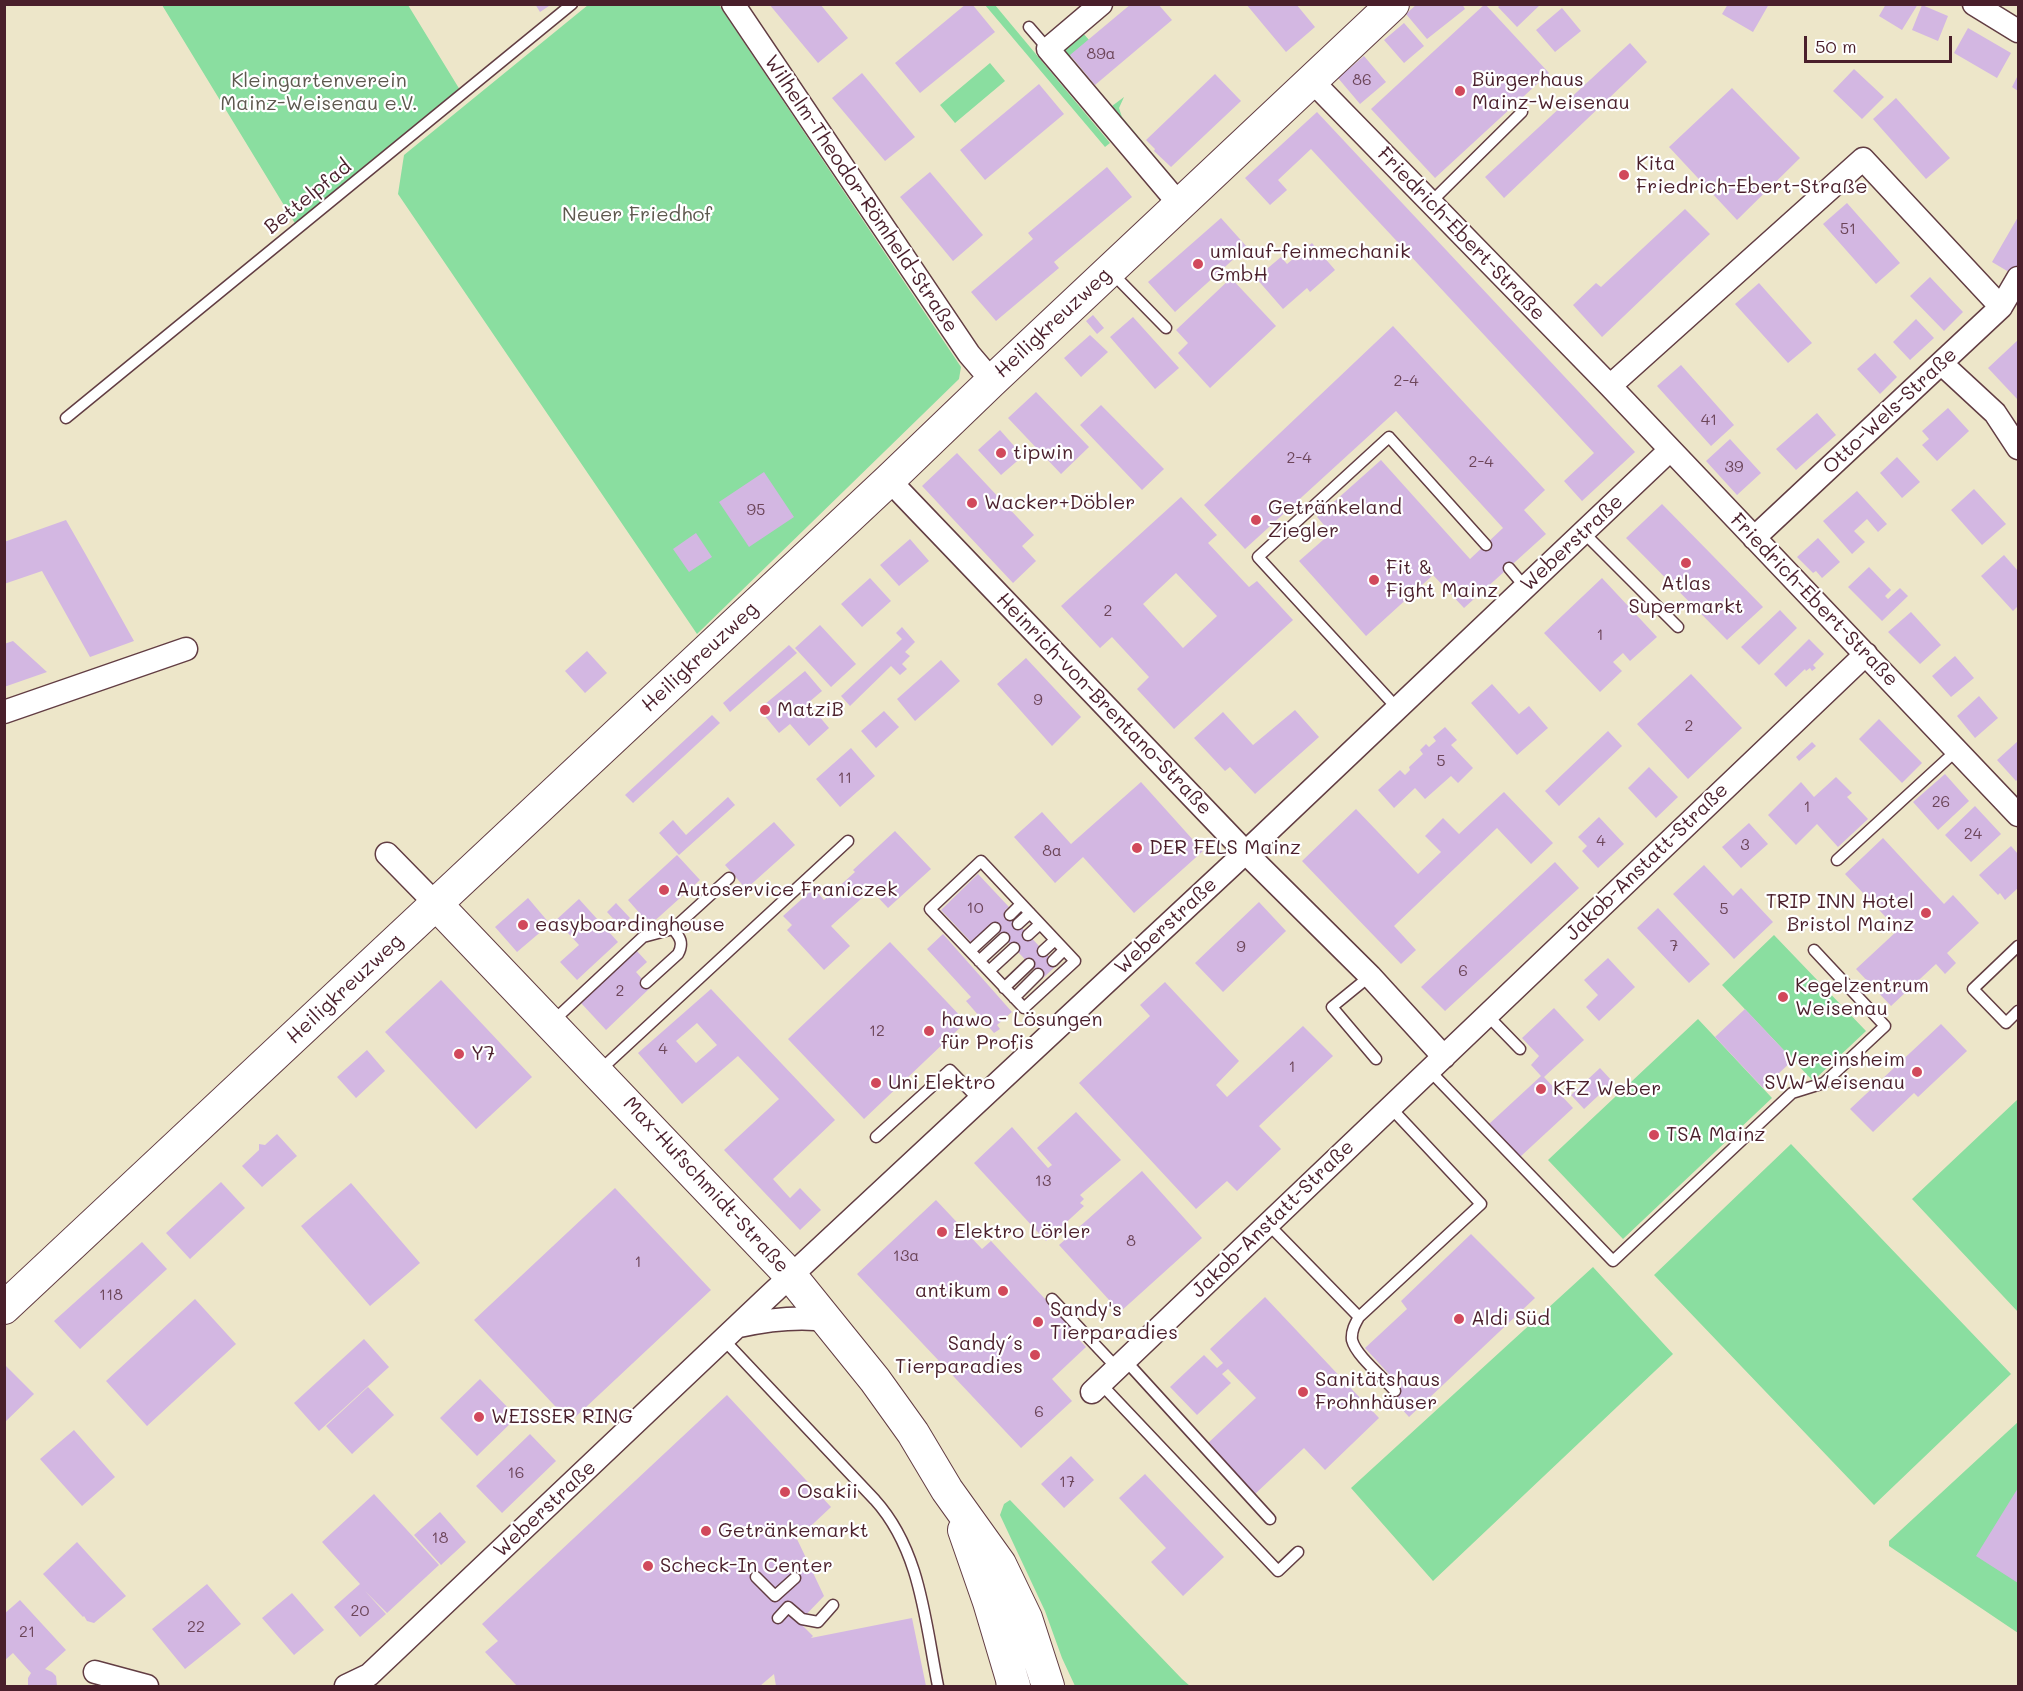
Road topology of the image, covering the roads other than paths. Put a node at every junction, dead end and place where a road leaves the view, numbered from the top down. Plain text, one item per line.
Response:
1 (572, 4) edge
2 (733, 4) edge
3 (1101, 4) edge
4 (1393, 4) edge
5 (1974, 4) edge
6 (1029, 27) dead end
7 (2019, 31) edge
8 (1048, 49) junction
9 (1312, 81) junction
10 (1522, 112) dead end
11 (1430, 203) junction
12 (1180, 205) junction
13 (1110, 271) junction
14 (2019, 278) edge
15 (2001, 308) junction
16 (1166, 328) dead end
17 (1941, 363) junction
18 (992, 381) junction
19 (1610, 386) junction
20 (66, 418) dead end
21 (2019, 448) edge
22 (1670, 450) junction
23 (889, 480) junction
24 (1583, 532) junction
25 (1754, 538) junction
26 (1486, 545) dead end
27 (1509, 568) dead end
28 (1525, 587) junction
29 (1678, 627) dead end
30 (186, 649) dead end
31 (1866, 654) junction
32 (1397, 708) junction
33 (4, 712) edge
34 (1957, 750) junction
35 (2019, 815) edge
36 (848, 841) dead end
37 (1246, 852) junction
38 (387, 854) dead end
39 (1837, 860) dead end
40 (729, 878) dead end
41 (436, 904) junction
42 (1022, 904) junction
43 (1030, 913) junction
44 (1010, 915) dead end
45 (1018, 924) dead end
46 (1040, 924) junction
47 (995, 928) dead end
48 (673, 929) junction
49 (1028, 935) dead end
50 (1004, 938) dead end
51 (1055, 940) junction
52 (2019, 946) edge
53 (1014, 948) dead end
54 (1064, 950) junction
55 (1814, 950) dead end
56 (970, 951) junction
57 (1043, 951) dead end
58 (979, 961) junction
59 (1053, 961) dead end
60 (1029, 964) dead end
61 (989, 971) junction
62 (1038, 974) dead end
63 (1370, 976) junction
64 (646, 983) dead end
65 (1004, 988) junction
66 (1014, 998) junction
67 (2019, 1011) edge
68 (1487, 1015) junction
69 (551, 1023) junction
70 (1520, 1049) dead end
71 (1376, 1059) dead end
72 (1436, 1064) junction
73 (598, 1072) junction
74 (979, 1100) junction
75 (1390, 1107) junction
76 (876, 1137) dead end
77 (1268, 1224) junction
78 (791, 1276) junction
79 (1053, 1299) dead end
80 (4, 1308) edge
81 (1359, 1317) junction
82 (828, 1320) junction
83 (731, 1333) junction
84 (1121, 1364) junction
85 (1096, 1388) joint
86 (1395, 1391) dead end
87 (947, 1490) junction
88 (1270, 1519) dead end
89 (1298, 1552) dead end
90 (756, 1577) dead end
91 (795, 1578) dead end
92 (833, 1605) dead end
93 (778, 1618) dead end
94 (95, 1672) dead end
95 (352, 1685) edge
96 (147, 1686) edge
97 (939, 1686) edge
98 (1014, 1686) edge
99 (1048, 1686) edge

1 - 20 lane, Bettelpfad
2 - 18 street, Wilhelm-Theodor-Römheld-Straße
3 - 8 street
4 - 9 street, Heiligkreuzweg
5 - 7 street
6 - 8 lane
8 - 12 street
9 - 11 street, Friedrich-Ebert-Straße
9 - 12 street, Heiligkreuzweg
10 - 11 lane
11 - 19 street, Friedrich-Ebert-Straße
12 - 13 street, Heiligkreuzweg
13 - 16 lane
13 - 18 street, Heiligkreuzweg
14 - 15 street, Otto-Wels-Straße
15 - 17 street, Otto-Wels-Straße
15 - 19 street
17 - 21 street
17 - 25 street, Otto-Wels-Straße
18 - 23 street, Heiligkreuzweg
19 - 22 street, Friedrich-Ebert-Straße
22 - 24 street, Weberstraße
22 - 25 street, Friedrich-Ebert-Straße
23 - 37 street, Heinrich-von-Brentano-Straße
23 - 41 street, Heiligkreuzweg
24 - 28 street, Weberstraße
24 - 29 lane
25 - 31 street, Friedrich-Ebert-Straße
26 - 32 lane
27 - 28 lane
28 - 32 street, Weberstraße
30 - 33 street
31 - 34 street, Friedrich-Ebert-Straße
31 - 68 street, Jakob-Anstatt-Straße
32 - 37 street, Weberstraße
34 - 35 street, Friedrich-Ebert-Straße
34 - 39 lane
36 - 73 lane
37 - 63 street, Heinrich-von-Brentano-Straße
37 - 74 street, Weberstraße
38 - 41 street
40 - 48 lane
41 - 69 street, Max-Hufschmidt-Straße
41 - 80 street, Heiligkreuzweg
42 - 43 lane
42 - 44 lane
42 - 56 lane
43 - 45 lane
43 - 46 lane
46 - 49 lane
46 - 51 lane
47 - 56 lane
48 - 64 lane
48 - 69 lane
50 - 58 lane
51 - 54 lane
51 - 57 lane
52 - 67 lane
53 - 61 lane
54 - 59 lane
54 - 66 lane
55 - 72 lane
56 - 58 lane
58 - 61 lane
60 - 65 lane
61 - 65 lane
62 - 66 lane
63 - 71 lane
63 - 72 street, Heinrich-von-Brentano-Straße
65 - 66 lane
68 - 70 lane
68 - 72 street, Jakob-Anstatt-Straße
69 - 73 street, Max-Hufschmidt-Straße
72 - 75 street, Jakob-Anstatt-Straße
73 - 78 street, Max-Hufschmidt-Straße
74 - 76 lane
74 - 78 street, Weberstraße
75 - 77 street, Jakob-Anstatt-Straße
75 - 81 lane
77 - 81 lane
77 - 84 street, Jakob-Anstatt-Straße
78 - 82 street, Max-Hufschmidt-Straße
78 - 83 street, Weberstraße
79 - 84 lane
81 - 86 lane
82 - 83 street
82 - 87 street, Max-Hufschmidt-Straße
83 - 95 street, Weberstraße
83 - 97 lane
84 - 85 street, Jakob-Anstatt-Straße
84 - 88 lane
85 - 89 lane
87 - 98 street, Max-Hufschmidt-Straße
87 - 99 street, Max-Hufschmidt-Straße
90 - 91 lane
92 - 93 lane
94 - 96 street

